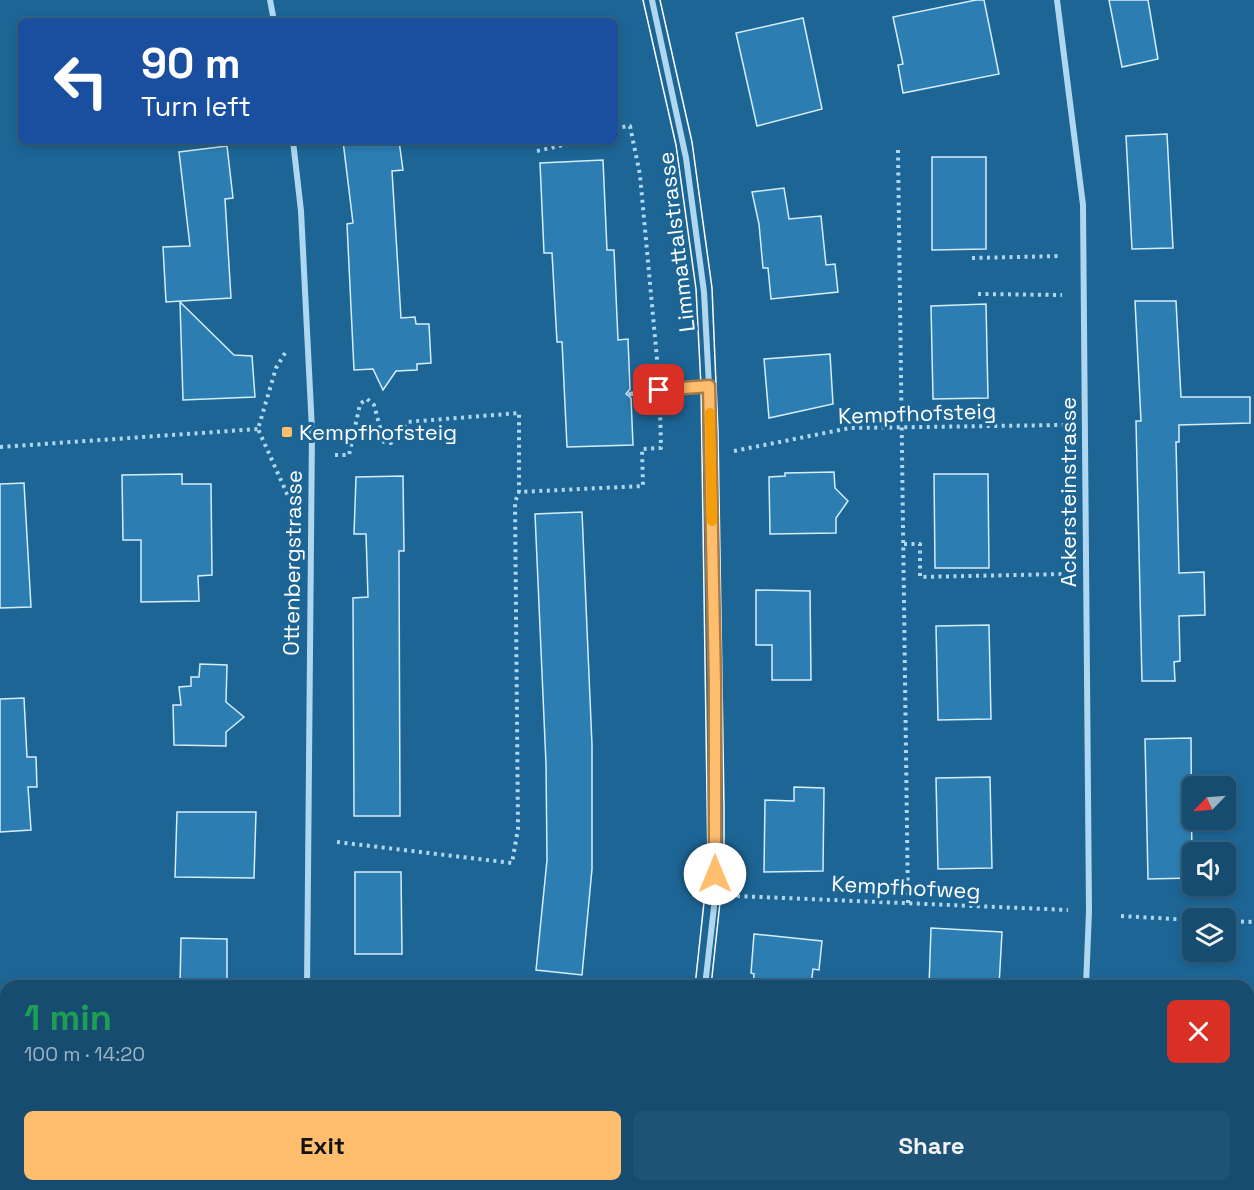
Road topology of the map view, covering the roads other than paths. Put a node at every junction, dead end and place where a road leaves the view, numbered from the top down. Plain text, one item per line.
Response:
1 (270, 0) edge
2 (652, 0) edge
3 (1057, 0) edge
4 (273, 18) edge
5 (293, 144) edge
6 (709, 386) junction
7 (630, 394) dead end
8 (307, 980) edge
9 (706, 980) edge
10 (1086, 980) edge

1 - 4 street
2 - 6 street, Limmattalstrasse
3 - 10 street, Ackersteinstrasse
5 - 8 street, Ottenbergstrasse
6 - 7 lane
6 - 9 street, Limmattalstrasse

